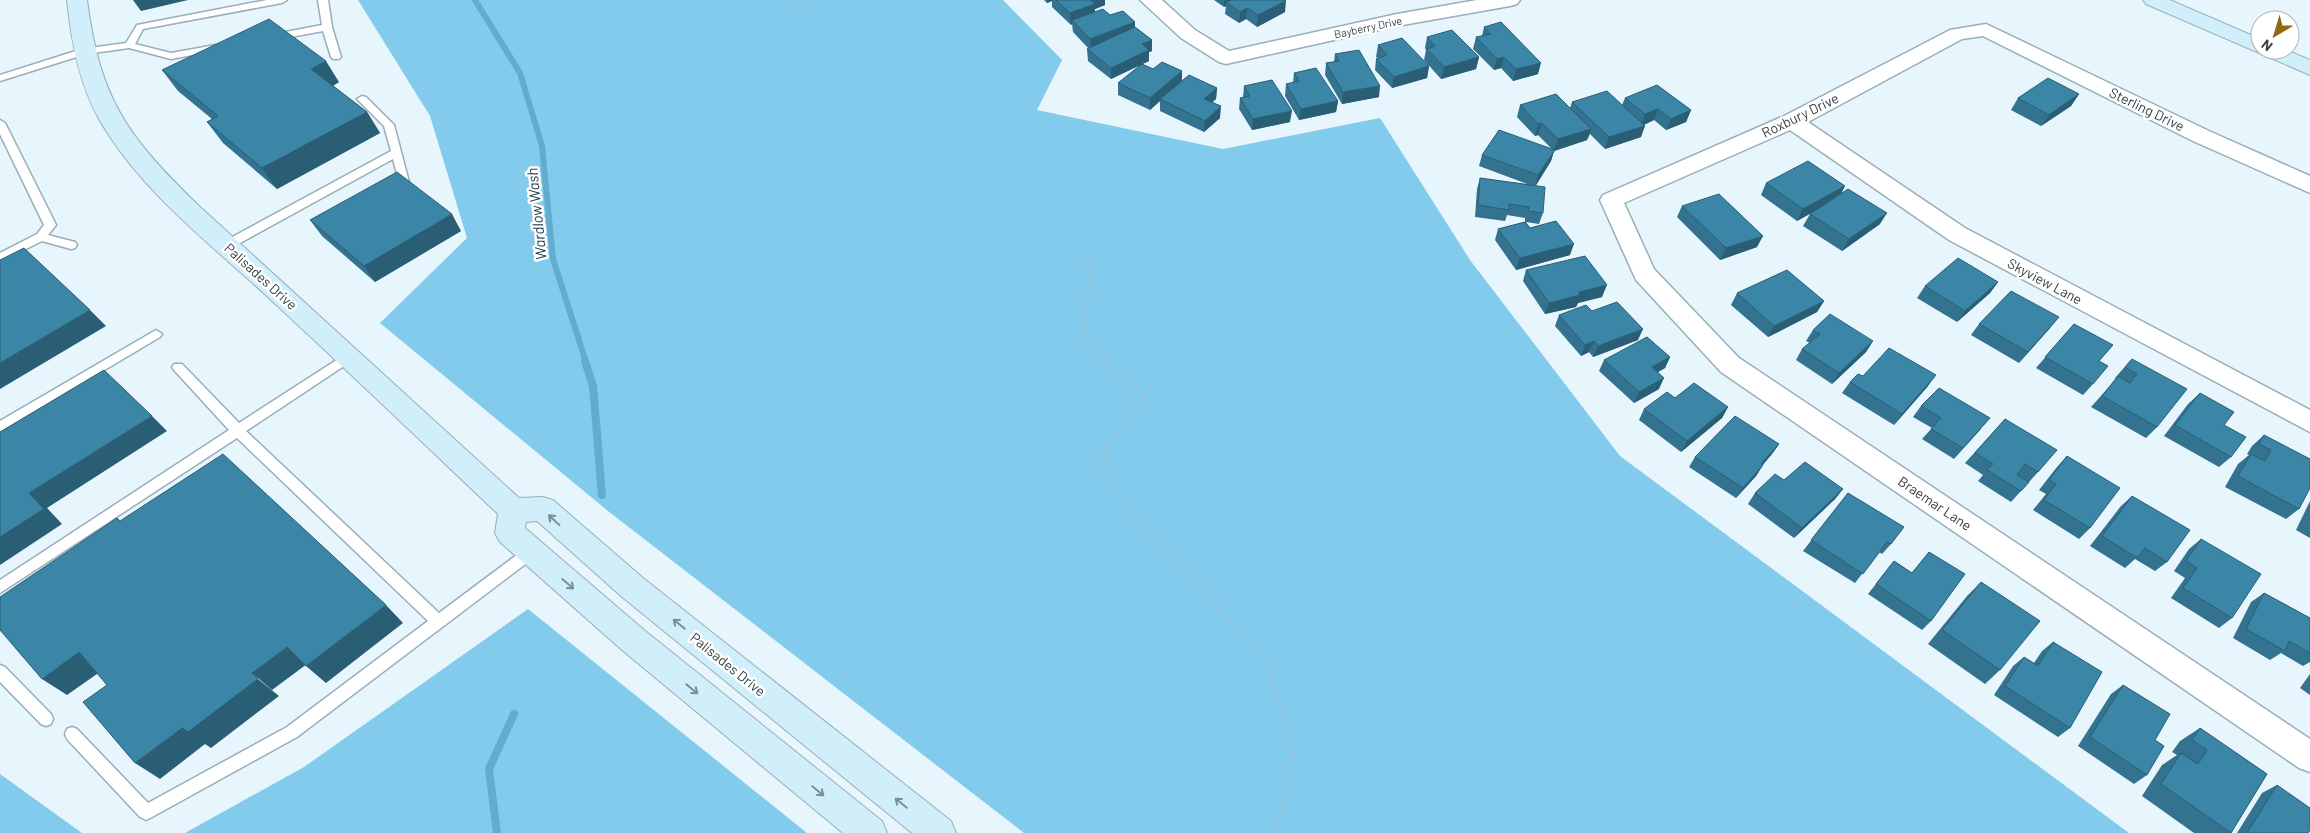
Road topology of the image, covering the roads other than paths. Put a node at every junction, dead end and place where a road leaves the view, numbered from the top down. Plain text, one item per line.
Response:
1 (77, 0) edge
2 (282, 0) edge
3 (323, 0) edge
4 (1150, 0) edge
5 (1510, 0) edge
6 (2153, 0) edge
7 (1470, 4) edge
8 (327, 27) junction
9 (1986, 30) joint
10 (269, 38) edge
11 (2250, 43) edge
12 (130, 45) junction
13 (230, 45) edge
14 (85, 52) junction
15 (336, 57) dead end
16 (2291, 60) edge
17 (2310, 68) edge
18 (0, 78) edge
19 (362, 99) dead end
20 (1792, 121) junction
21 (0, 123) edge
22 (396, 153) junction
23 (2310, 185) edge
24 (405, 186) edge
25 (1611, 200) joint
26 (41, 237) junction
27 (227, 245) junction
28 (71, 246) dead end
29 (0, 258) edge
30 (156, 334) dead end
31 (349, 357) junction
32 (178, 367) dead end
33 (2310, 422) edge
34 (0, 427) edge
35 (238, 430) junction
36 (514, 510) junction
37 (531, 552) junction
38 (0, 587) edge
39 (437, 620) junction
40 (0, 672) edge
41 (46, 719) dead end
42 (72, 734) dead end
43 (2310, 757) edge
44 (870, 833) edge
45 (939, 833) edge

1 - 14 street, Palisades Drive
2 - 12 lane
3 - 8 lane
4 - 7 street, Bayberry Drive
5 - 7 street, Bayberry Drive
6 - 11 street
8 - 10 lane
8 - 15 lane
9 - 20 street, Roxbury Drive
9 - 23 street, Sterling Drive
12 - 13 lane
12 - 14 lane
14 - 18 lane
14 - 27 street, Palisades Drive
16 - 17 street
19 - 22 lane
20 - 25 street, Roxbury Drive
20 - 33 street, Skyview Lane
21 - 26 lane
22 - 24 lane
22 - 27 lane
25 - 43 street, Braemar Lane
26 - 28 lane
26 - 29 lane
27 - 31 street, Palisades Drive
30 - 34 lane
31 - 35 lane
31 - 36 street, Palisades Drive
32 - 35 lane
35 - 38 lane
35 - 39 lane
36 - 37 street
45 -> 36 street, Palisades Drive
37 - 39 lane
37 -> 44 street
39 - 42 lane
40 - 41 lane

